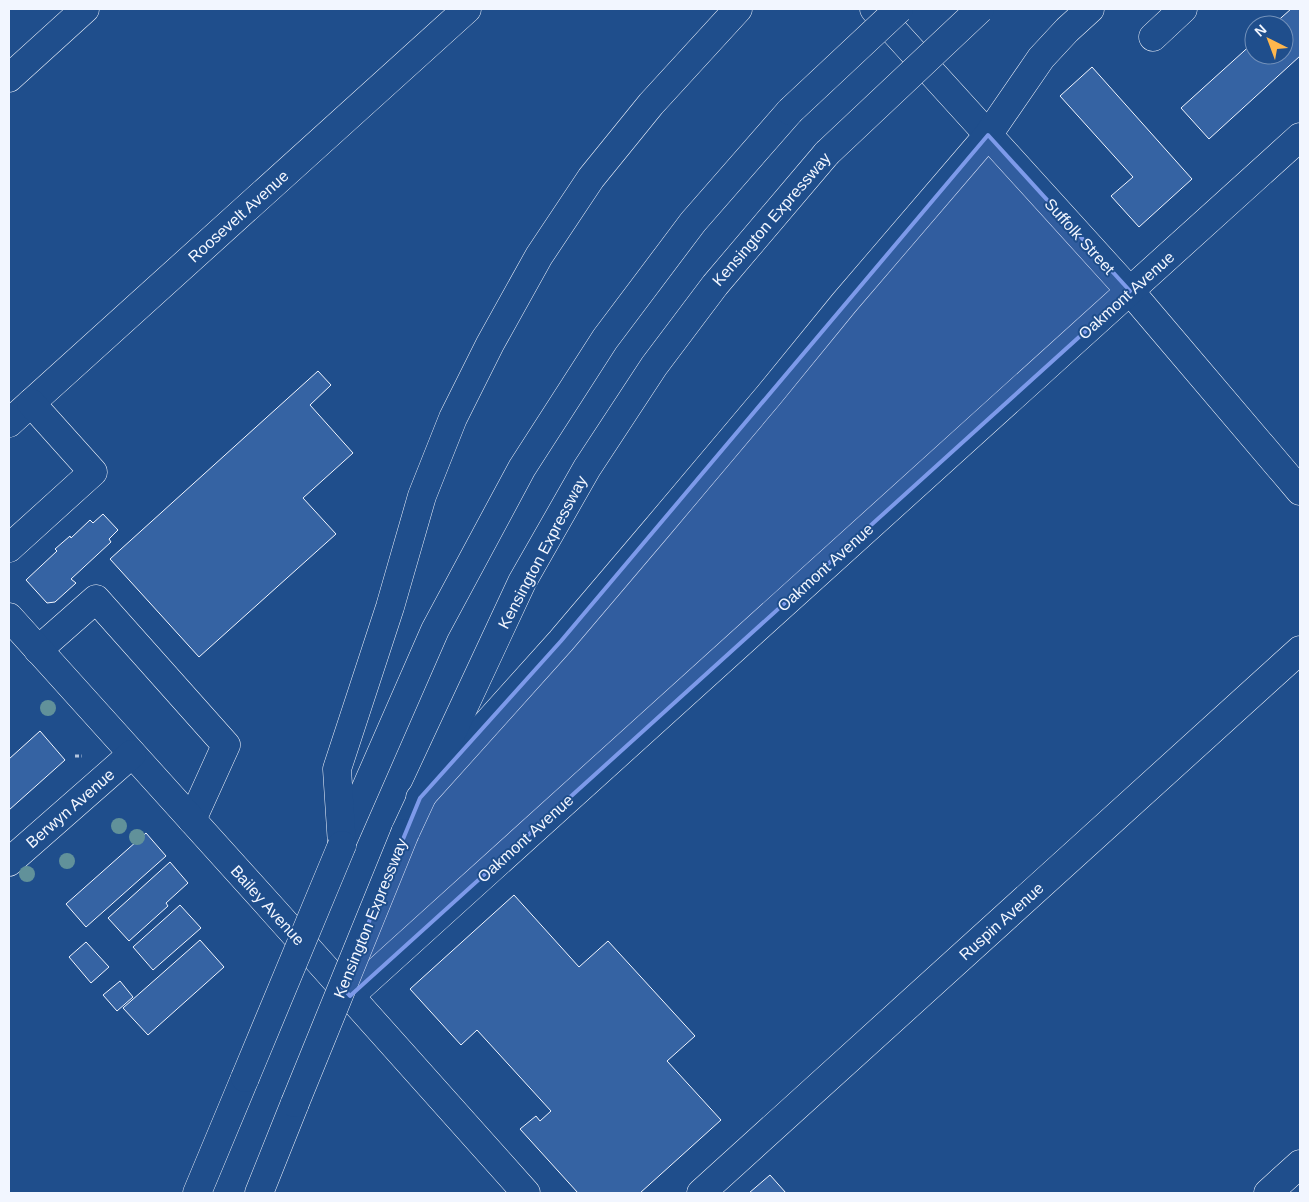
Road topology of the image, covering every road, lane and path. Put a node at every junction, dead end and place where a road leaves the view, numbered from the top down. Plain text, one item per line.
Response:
1 (84, 9) edge
2 (467, 9) edge
3 (738, 9) edge
4 (874, 9) edge
5 (899, 9) edge
6 (980, 9) edge
7 (1090, 9) edge
8 (1183, 9) edge
9 (1153, 36) dead end
10 (9, 78) edge
11 (988, 135) junction
12 (1300, 137) edge
13 (1130, 291) junction
14 (31, 403) junction
15 (9, 423) edge
16 (1300, 491) edge
17 (9, 548) edge
18 (9, 617) edge
19 (38, 650) junction
20 (1300, 650) edge
21 (132, 754) junction
22 (75, 756) dead end
23 (82, 756) dead end
24 (420, 798) junction
25 (192, 820) junction
26 (342, 845) junction
27 (9, 862) edge
28 (350, 996) junction
29 (1300, 1164) edge
30 (197, 1193) edge
31 (259, 1193) edge
32 (526, 1193) edge
33 (701, 1193) edge
34 (1268, 1193) edge

1 - 10 main road
2 - 14 main road, Roosevelt Avenue
3 - 26 main road
4 - 11 main road, Suffolk Street
5 - 26 main road, bridge
6 - 24 main road, Kensington Expressway, bridge
7 - 11 main road
8 - 9 main road
11 - 13 main road, Suffolk Street
11 - 24 main road
12 - 13 main road, Oakmont Avenue
13 - 16 main road, Suffolk Street
13 - 28 main road, Oakmont Avenue
14 - 15 main road, Roosevelt Avenue
14 - 17 main road
18 - 19 main road, Bailey Avenue
19 - 21 main road, Bailey Avenue
19 - 25 main road
20 - 33 main road, Ruspin Avenue
21 - 25 main road, Bailey Avenue
21 - 27 main road, Berwyn Avenue
22 - 23 path
24 - 31 main road, Kensington Expressway, bridge
25 - 28 main road, Bailey Avenue
26 - 30 main road, bridge
28 - 32 main road, Bailey Avenue
29 - 34 main road

